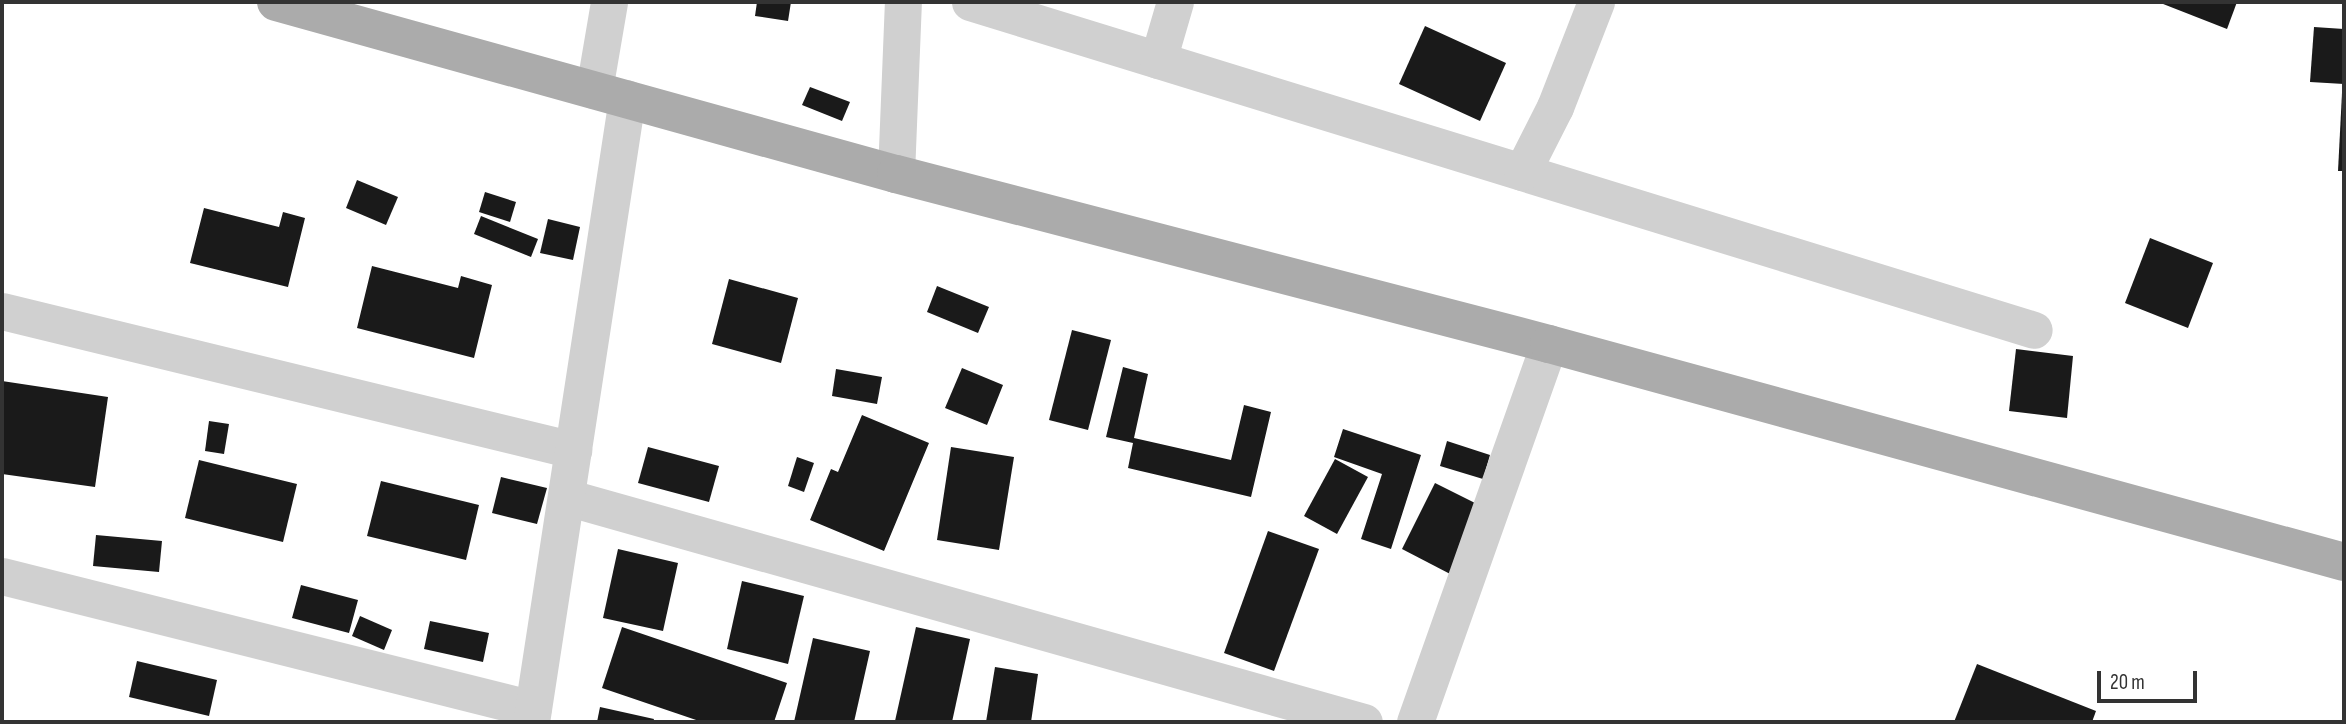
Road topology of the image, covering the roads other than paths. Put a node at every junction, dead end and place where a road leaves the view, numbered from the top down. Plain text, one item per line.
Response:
1 (276, 2) edge
2 (609, 2) edge
3 (903, 2) edge
4 (970, 2) edge
5 (1175, 2) edge
6 (1597, 2) edge
7 (1158, 60) junction
8 (610, 94) junction
9 (1522, 172) junction
10 (896, 174) junction
11 (2, 311) edge
12 (2034, 330) dead end
13 (1549, 344) junction
14 (573, 450) junction
15 (566, 497) junction
16 (2344, 562) edge
17 (2, 576) edge
18 (532, 716) edge
19 (1364, 722) edge
20 (1415, 722) edge

1 - 8 main road
2 - 8 street
3 - 10 street
4 - 7 street
5 - 7 street
6 - 9 street
7 - 9 street
8 - 10 main road
8 - 14 street
9 - 12 street
10 - 13 main road
11 - 14 street
13 - 16 main road
13 - 20 street
14 - 15 street
15 - 18 street
15 - 19 street
17 - 18 street

